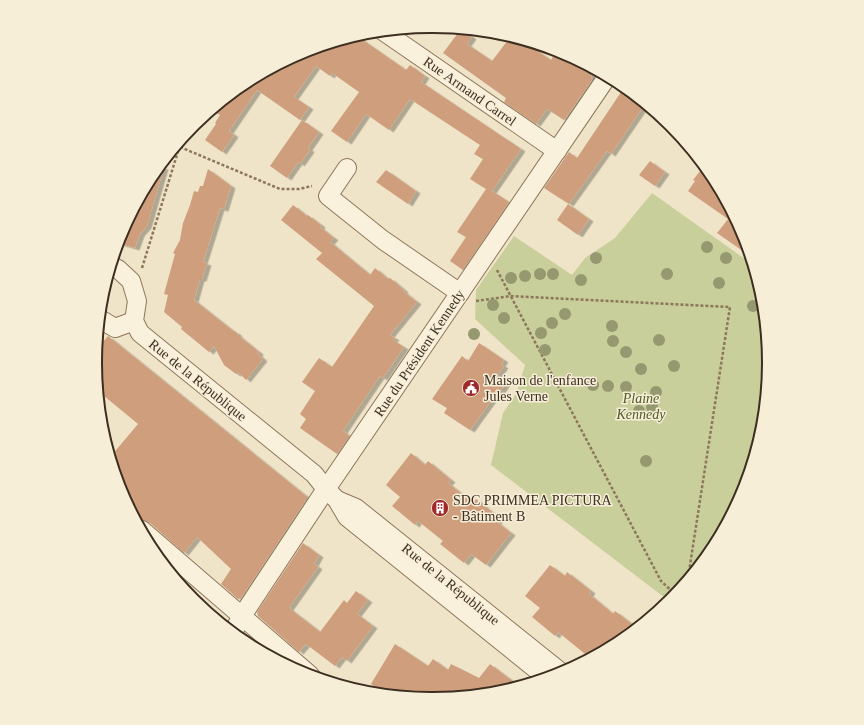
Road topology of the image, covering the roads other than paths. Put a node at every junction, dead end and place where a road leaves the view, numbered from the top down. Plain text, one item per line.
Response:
1 (390, 36) edge
2 (604, 82) edge
3 (557, 151) junction
4 (346, 168) dead end
5 (117, 268) edge
6 (460, 293) junction
7 (134, 321) junction
8 (105, 322) edge
9 (331, 495) junction
10 (155, 542) edge
11 (242, 616) junction
12 (236, 627) edge
13 (293, 661) edge
14 (556, 668) edge
15 (542, 674) edge

1 - 3 street, Rue Armand Carrel
2 - 3 street, Rue du Président Kennedy
3 - 6 street, Rue du Président Kennedy
4 - 6 street
5 - 7 street
6 - 9 street, Rue du Président Kennedy
7 - 8 street
7 - 9 street, Rue de la République
9 - 11 street, Rue du Président Kennedy
9 - 14 street, Rue de la République
9 - 15 street, Rue de la République
10 - 11 street
11 - 12 street, Rue du Président Kennedy
11 - 13 street

